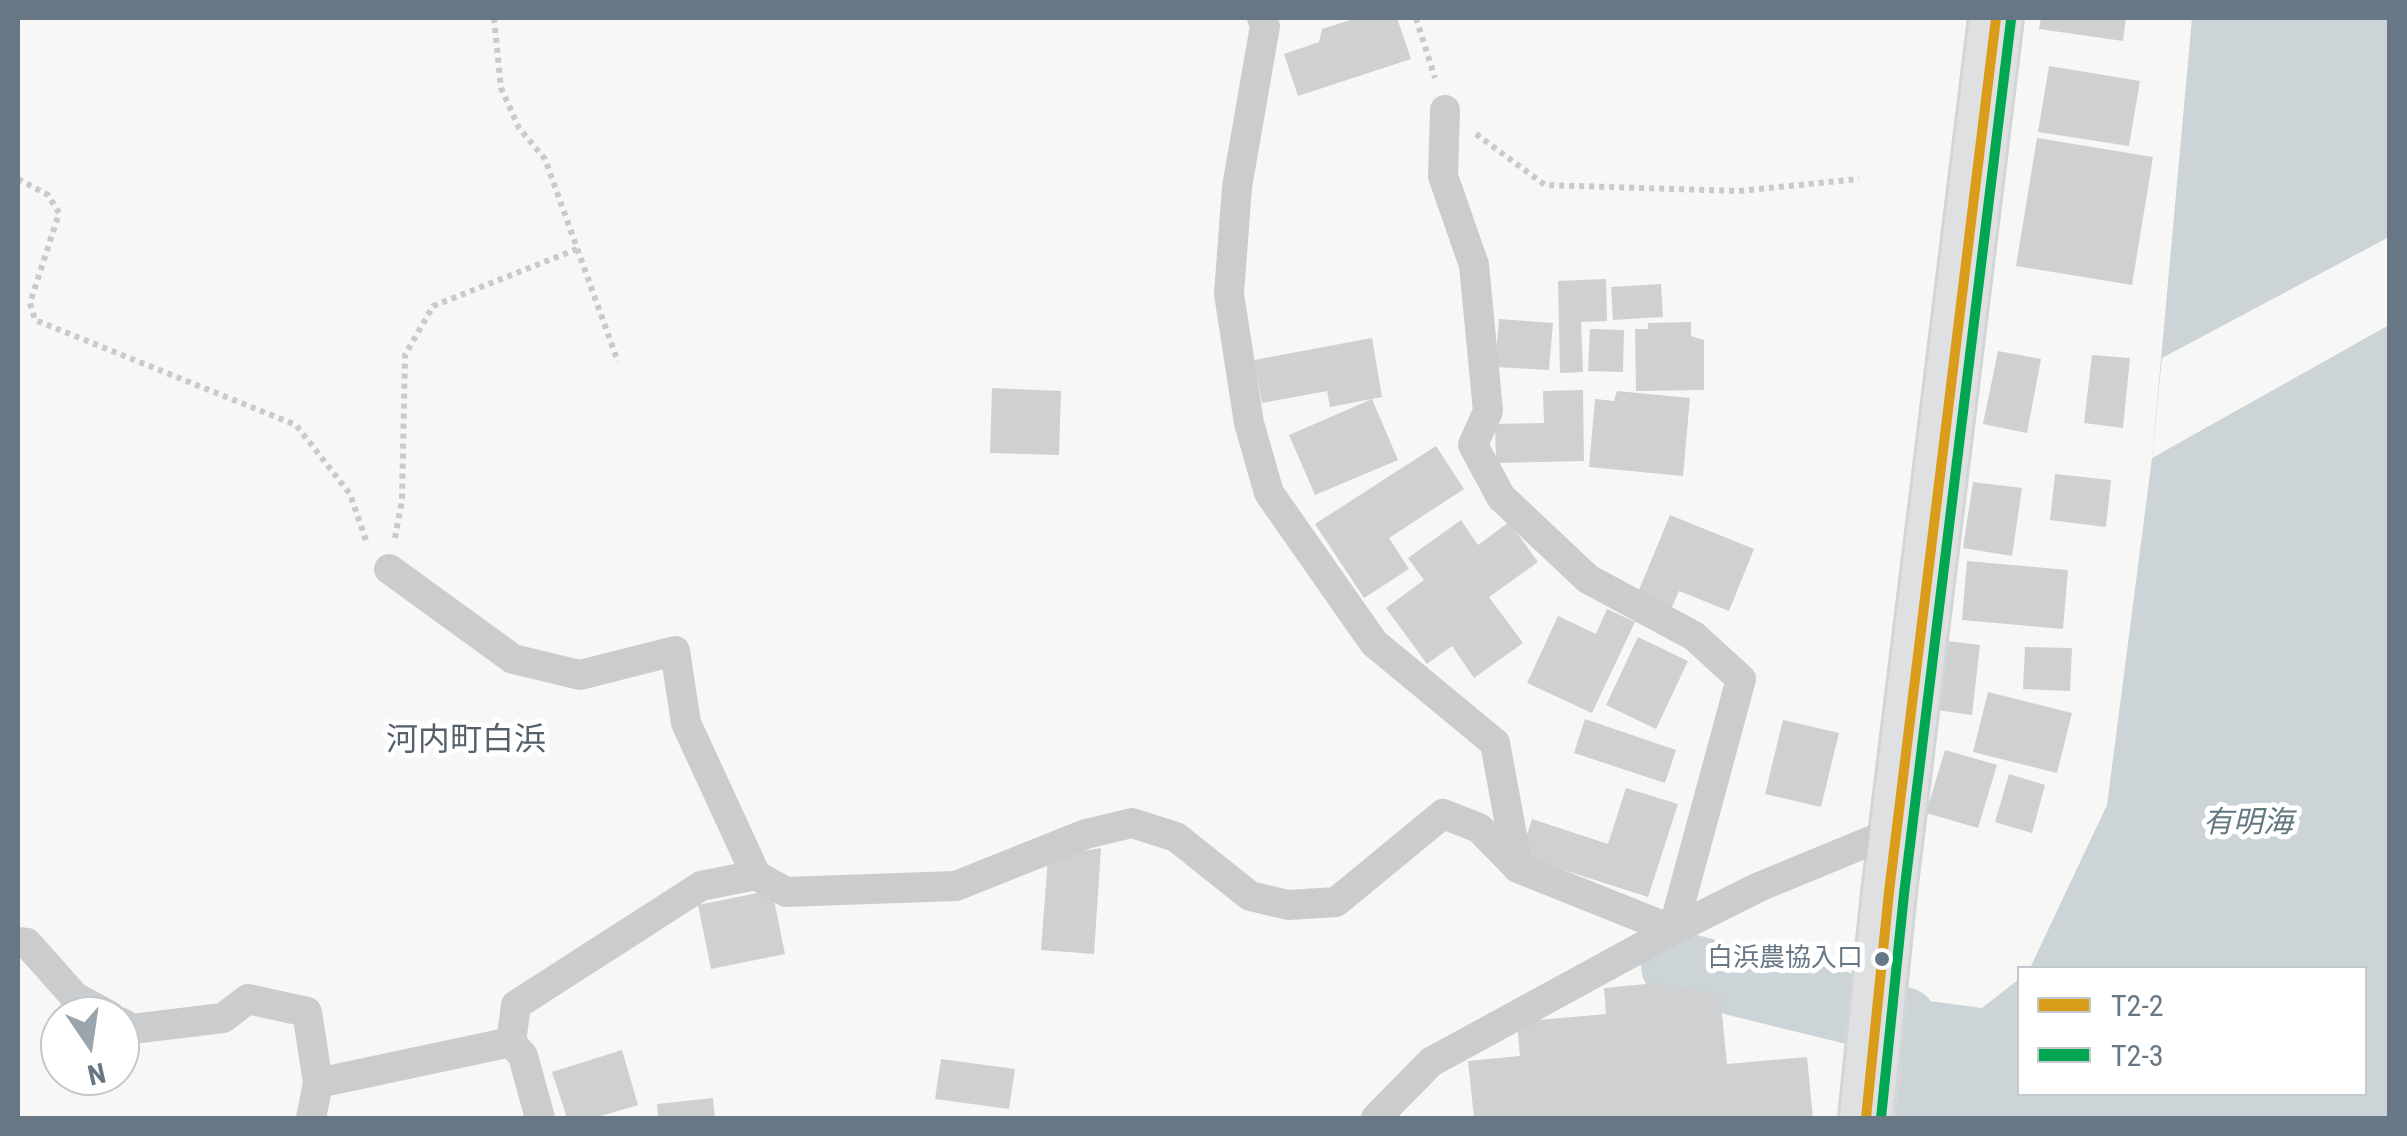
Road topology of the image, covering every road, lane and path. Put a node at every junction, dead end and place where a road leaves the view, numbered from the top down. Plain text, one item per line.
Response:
1 (494, 18) edge
2 (1262, 18) edge
3 (1416, 18) edge
4 (1996, 18) edge
5 (1445, 110) junction
6 (18, 179) edge
7 (1859, 179) dead end
8 (577, 248) junction
9 (618, 362) dead end
10 (390, 569) junction
11 (1897, 830) junction
12 (1518, 868) junction
13 (756, 875) junction
14 (1673, 930) junction
15 (18, 942) edge
16 (74, 996) edge
17 (140, 1027) edge
18 (510, 1042) junction
19 (318, 1083) junction
20 (312, 1118) edge
21 (540, 1118) edge
22 (1376, 1118) edge
23 (1866, 1118) edge

1 - 8 path
2 - 12 street
3 - 5 path
4 - 11 highway
5 - 7 path
5 - 14 street
6 - 10 path
8 - 9 path
8 - 10 path
10 - 13 street
11 - 14 street
11 - 23 highway
12 - 13 street
12 - 14 street
13 - 18 street
14 - 22 street
15 - 16 street
17 - 19 street
18 - 19 street
18 - 21 street
19 - 20 street

